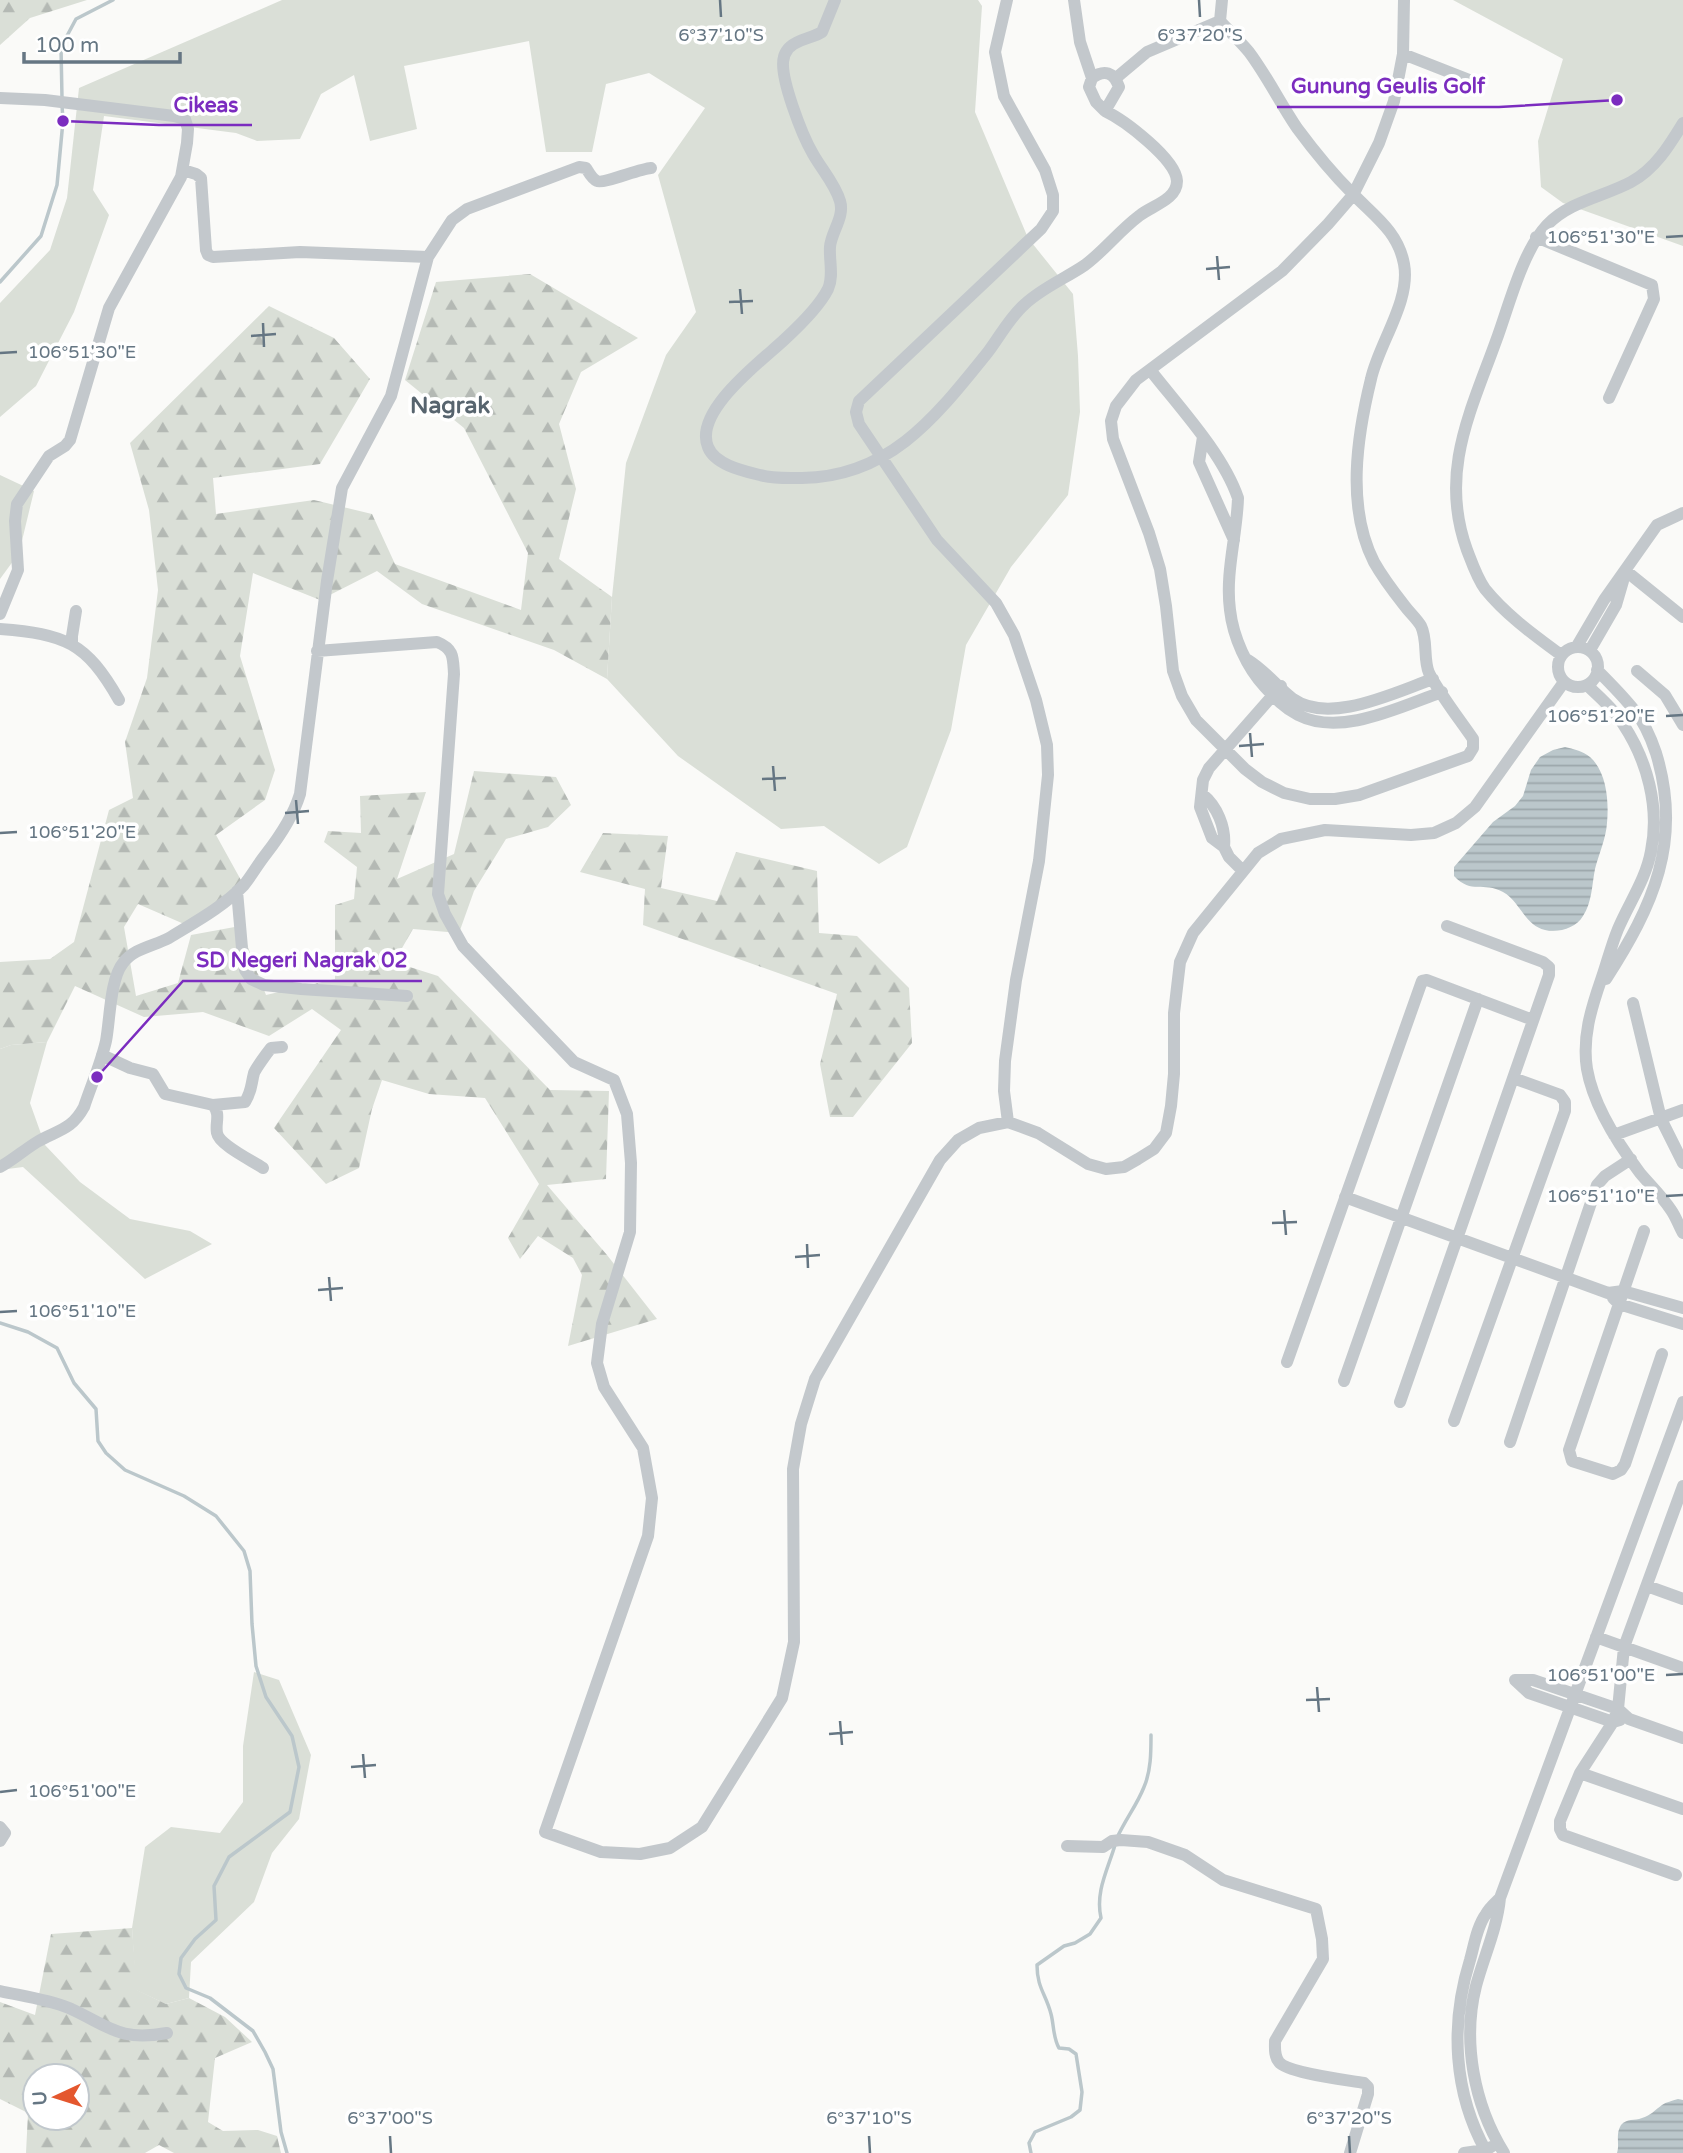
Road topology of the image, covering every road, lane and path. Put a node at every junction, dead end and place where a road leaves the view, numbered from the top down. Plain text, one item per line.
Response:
1 (835, 0) edge
2 (1007, 0) edge
3 (1074, 0) edge
4 (1222, 0) edge
5 (1404, 0) edge
6 (1220, 21) junction
7 (1403, 54) junction
8 (1092, 78) junction
9 (1116, 78) junction
10 (1477, 83) dead end
11 (0, 98) edge
12 (1105, 111) junction
13 (1683, 123) edge
14 (651, 169) dead end
15 (183, 170) junction
16 (1353, 194) junction
17 (1536, 237) junction
18 (428, 257) junction
19 (1151, 371) junction
20 (1609, 398) dead end
21 (1203, 437) junction
22 (882, 458) junction
23 (1681, 516) edge
24 (1234, 540) junction
25 (1626, 571) junction
26 (76, 611) dead end
27 (0, 614) edge
28 (1683, 617) edge
29 (0, 629) edge
30 (72, 645) junction
31 (1583, 648) junction
32 (317, 651) junction
33 (1561, 655) junction
34 (1597, 670) junction
35 (1637, 671) dead end
36 (1433, 679) junction
37 (1564, 682) junction
38 (1587, 685) junction
39 (1277, 691) junction
40 (1442, 692) junction
41 (119, 700) dead end
42 (1683, 724) edge
43 (1226, 750) junction
44 (1243, 871) junction
45 (237, 891) junction
46 (1447, 926) dead end
47 (407, 996) dead end
48 (1596, 996) junction
49 (1478, 999) junction
50 (1633, 1003) dead end
51 (1533, 1020) junction
52 (282, 1047) dead end
53 (102, 1055) junction
54 (1513, 1079) junction
55 (214, 1105) junction
56 (1683, 1110) edge
57 (1661, 1119) junction
58 (1008, 1122) junction
59 (1614, 1135) junction
60 (1631, 1159) junction
61 (1683, 1163) edge
62 (0, 1167) edge
63 (263, 1168) dead end
64 (1345, 1197) junction
65 (1401, 1218) junction
66 (1644, 1231) dead end
67 (1683, 1233) edge
68 (1457, 1238) junction
69 (1512, 1258) junction
70 (1566, 1277) junction
71 (1623, 1291) junction
72 (1608, 1293) junction
73 (1619, 1304) junction
74 (1683, 1308) edge
75 (1683, 1324) edge
76 (1662, 1353) dead end
77 (1287, 1362) dead end
78 (1344, 1381) dead end
79 (1400, 1402) dead end
80 (1683, 1402) edge
81 (1454, 1421) dead end
82 (1510, 1442) dead end
83 (1683, 1486) edge
84 (1670, 1523) junction
85 (1683, 1528) edge
86 (1647, 1586) junction
87 (1683, 1599) edge
88 (1596, 1637) junction
89 (1624, 1647) junction
90 (1683, 1668) edge
91 (1574, 1701) junction
92 (1616, 1715) junction
93 (1683, 1738) edge
94 (1580, 1773) junction
95 (1683, 1809) edge
96 (0, 1827) edge
97 (0, 1841) edge
98 (1067, 1846) dead end
99 (1676, 1875) dead end
100 (1500, 1898) junction
101 (0, 1991) edge
102 (167, 2032) dead end
103 (1501, 2148) edge
104 (1486, 2151) edge
105 (1350, 2153) edge
106 (1464, 2153) edge

1 - 22 street
2 - 22 street
3 - 8 street
4 - 6 street
5 - 7 street
6 - 9 street
6 - 16 street
7 - 10 street
7 - 16 street
8 - 9 street
8 - 12 street
9 - 12 street
11 - 15 street
12 - 22 street
13 - 17 street
14 - 18 street
15 - 18 street
15 - 27 street
16 - 19 street
16 - 36 street
17 - 20 street
17 - 33 street
18 - 32 street
19 - 21 street
19 - 43 street
21 - 24 street
21 - 24 street
22 - 58 street
23 - 25 street
24 - 39 street
25 - 28 street
25 - 31 street
26 - 30 street
29 - 30 street
30 - 41 street
31 - 33 street
31 - 34 street
32 - 45 street
32 - 58 street
33 - 37 street
34 - 38 street
34 - 48 street
35 - 42 street
36 - 39 street
36 - 40 street
37 - 38 street
37 - 44 street
38 - 48 street
39 - 40 street
39 - 43 street
40 - 43 street
43 - 44 street
44 - 58 street
45 - 47 street
45 - 53 street
46 - 51 street
48 - 59 street
49 - 51 street
49 - 64 street
49 - 65 street
50 - 57 street
51 - 54 street
52 - 55 street
53 - 55 street
53 - 62 street
54 - 68 street
54 - 69 street
55 - 63 street
56 - 57 street
57 - 59 street
57 - 61 street
59 - 60 street
60 - 67 street
60 - 70 street
64 - 65 street
64 - 77 street
65 - 68 street
65 - 78 street
66 - 71 street
68 - 69 street
68 - 79 street
69 - 70 street
69 - 81 street
70 - 72 street
70 - 82 street
71 - 72 street
71 - 73 street
71 - 74 street
72 - 73 street
73 - 75 street
73 - 76 street
80 - 88 street
83 - 84 street
84 - 85 street
84 - 86 street
86 - 87 street
86 - 89 street
88 - 89 street
88 - 91 street
89 - 90 street
89 - 92 street
91 - 92 street
91 - 100 street
92 - 93 street
92 - 94 street
94 - 95 street
94 - 99 street
96 - 97 street
98 - 105 street
100 - 103 street
100 - 104 street
101 - 102 street
103 - 104 street
104 - 106 street

